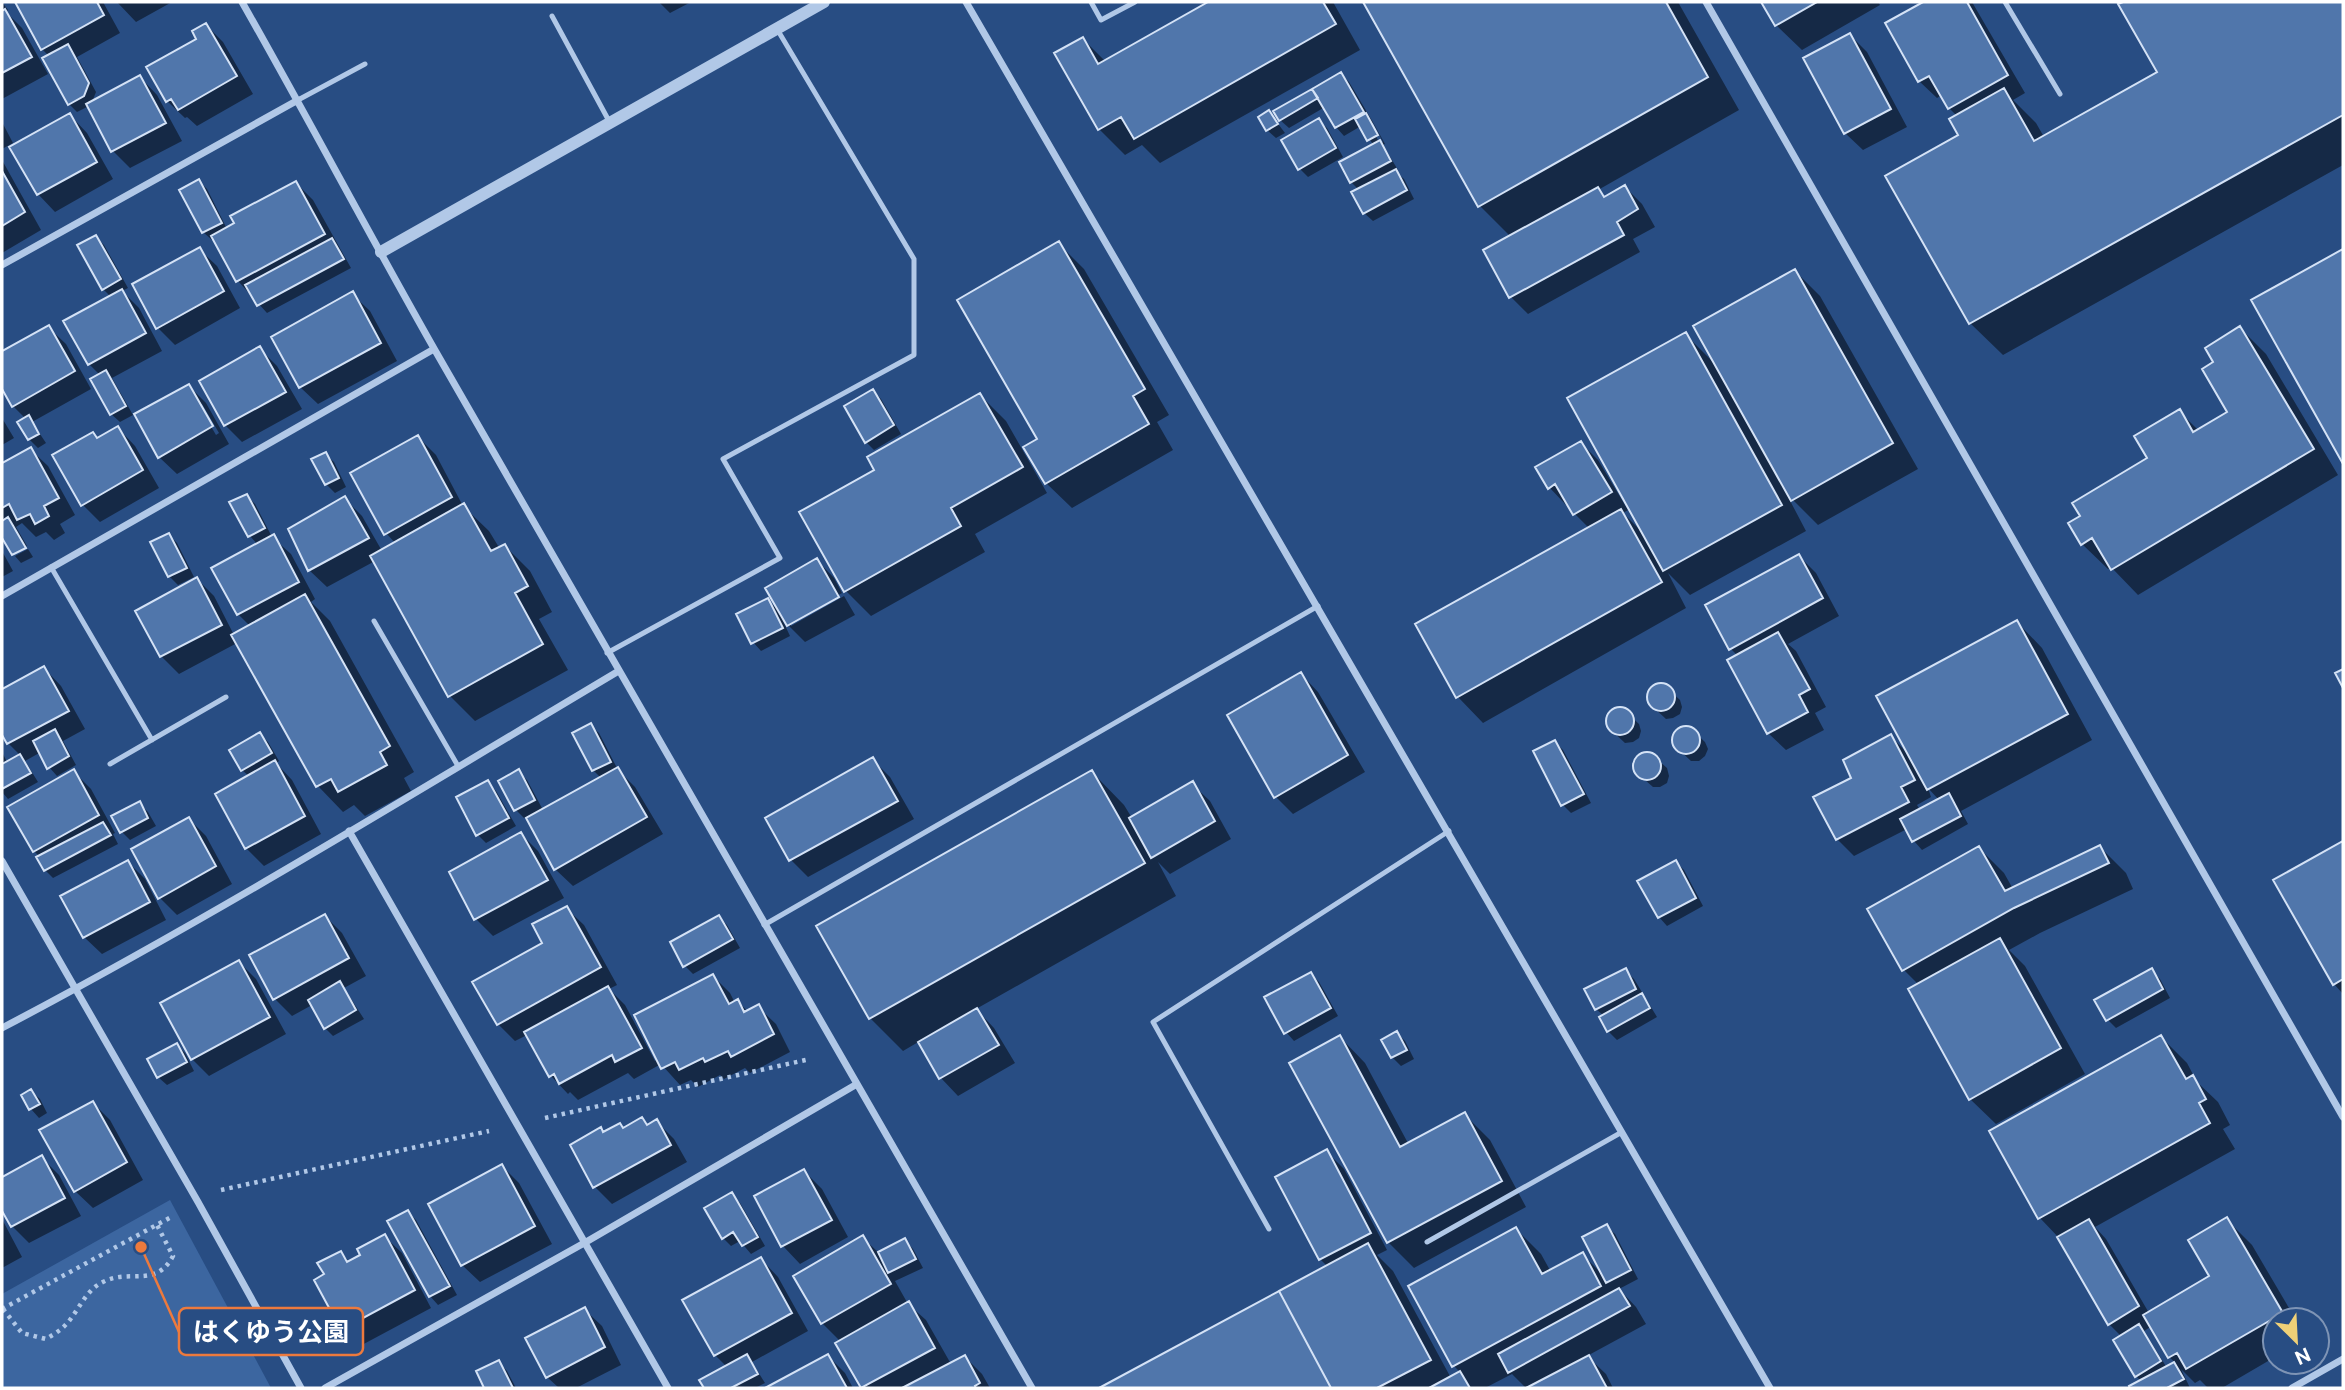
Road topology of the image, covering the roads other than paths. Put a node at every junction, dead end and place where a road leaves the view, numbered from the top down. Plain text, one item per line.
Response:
1 (242, 2) edge
2 (824, 2) edge
3 (966, 2) edge
4 (1091, 2) edge
5 (1135, 2) edge
6 (1706, 2) edge
7 (2005, 2) edge
8 (552, 16) dead end
9 (777, 29) junction
10 (365, 64) dead end
11 (2060, 94) dead end
12 (298, 100) junction
13 (610, 124) junction
14 (381, 253) junction
15 (2, 265) edge
16 (434, 349) junction
17 (51, 567) junction
18 (2, 596) edge
19 (1318, 606) junction
20 (374, 621) dead end
21 (607, 653) junction
22 (617, 672) junction
23 (226, 697) dead end
24 (152, 740) junction
25 (110, 765) dead end
26 (458, 766) junction
27 (349, 831) junction
28 (1449, 831) junction
29 (2, 861) edge
30 (764, 925) junction
31 (77, 989) junction
32 (2, 1028) edge
33 (857, 1084) junction
34 (2343, 1117) edge
35 (1622, 1132) junction
36 (1269, 1228) dead end
37 (586, 1242) junction
38 (1427, 1242) dead end
39 (2343, 1359) edge
40 (301, 1388) edge
41 (325, 1388) edge
42 (668, 1388) edge
43 (1032, 1388) edge
44 (1770, 1388) edge
45 (2292, 1388) edge

1 - 12 street
2 - 9 street
3 - 19 street
4 - 5 lane
6 - 34 street
7 - 11 lane
8 - 13 lane
9 - 13 street
9 - 21 lane
10 - 12 lane
12 - 14 street
12 - 15 street
13 - 14 street
14 - 16 street
16 - 17 street
16 - 21 street
17 - 18 street
17 - 24 lane
19 - 28 street
19 - 30 lane
20 - 26 lane
21 - 22 street
22 - 26 street
22 - 30 street
23 - 24 lane
24 - 25 lane
26 - 27 street
27 - 31 street
27 - 37 street
28 - 35 street
28 - 36 lane
29 - 31 street
30 - 33 street
31 - 32 street
31 - 40 street
33 - 37 street
33 - 43 street
35 - 38 lane
35 - 44 street
37 - 41 street
37 - 42 street
39 - 45 street

